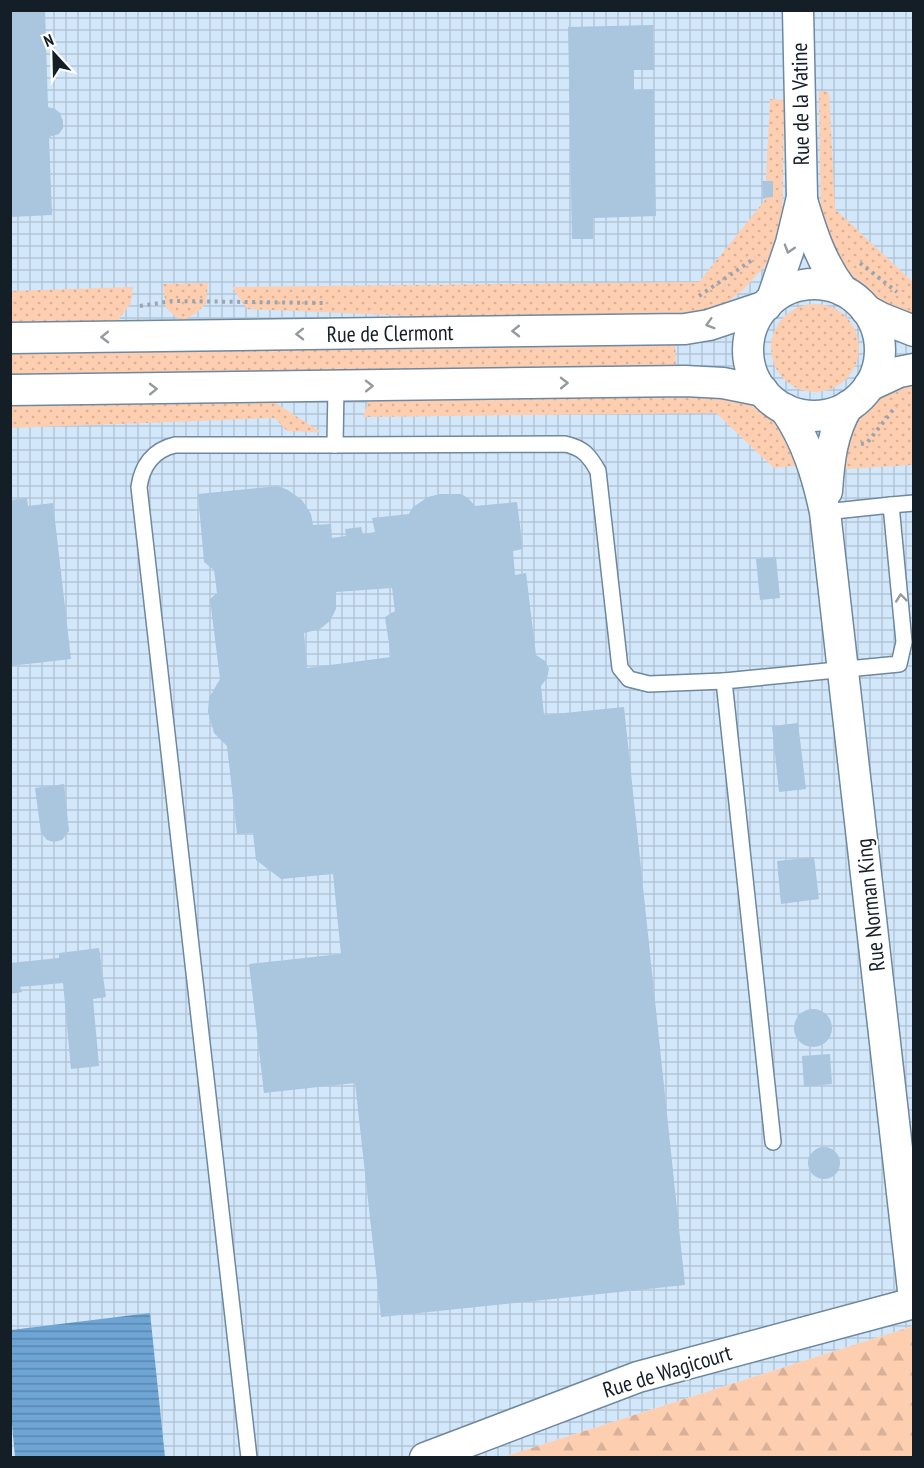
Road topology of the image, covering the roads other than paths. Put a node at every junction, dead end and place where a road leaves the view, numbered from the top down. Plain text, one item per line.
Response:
1 (798, 10) edge
2 (802, 197) junction
3 (842, 290) junction
4 (769, 303) junction
5 (866, 310) junction
6 (914, 331) edge
7 (10, 338) edge
8 (914, 369) edge
9 (336, 387) junction
10 (10, 390) edge
11 (859, 396) junction
12 (774, 400) junction
13 (335, 445) junction
14 (914, 502) edge
15 (891, 505) junction
16 (825, 512) junction
17 (906, 661) edge
18 (844, 669) junction
19 (724, 681) junction
20 (773, 1142) dead end
21 (914, 1301) edge
22 (249, 1458) edge
23 (426, 1458) edge

1 - 2 street, Rue de la Vatine
2 - 3 street, Rue de la Vatine
2 -> 4 street, Rue de la Vatine
3 - 4 street
3 - 5 street
4 -> 7 street, Rue de Clermont
4 - 12 street
5 - 6 street
5 - 11 street
8 - 11 street
10 -> 9 street
9 -> 12 street
9 - 13 lane
11 - 12 street
11 - 16 street, Rue Norman King
12 - 16 street, Rue Norman King
13 - 19 lane
13 - 22 lane
14 - 15 lane
15 - 16 lane
17 -> 15 lane
16 - 18 street, Rue Norman King
17 - 18 lane
18 - 19 lane
18 - 21 street, Rue Norman King
19 - 20 lane
21 - 23 street, Rue de Wagicourt

